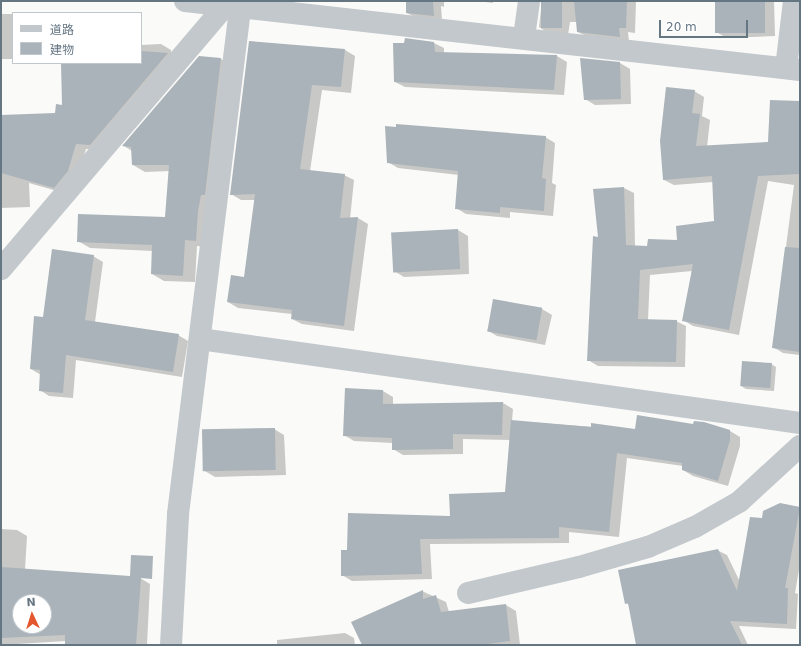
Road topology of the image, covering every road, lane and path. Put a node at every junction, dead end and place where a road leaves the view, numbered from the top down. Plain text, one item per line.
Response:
1 (185, 1) edge
2 (529, 1) edge
3 (794, 1) edge
4 (235, 5) edge
5 (524, 37) junction
6 (793, 69) edge
7 (1, 270) edge
8 (200, 340) junction
9 (800, 423) edge
10 (800, 446) edge
11 (468, 593) dead end
12 (171, 645) edge

1 - 4 street
2 - 5 street
3 - 6 street
4 - 5 street
4 - 7 street
4 - 8 street
5 - 6 street
8 - 9 street
8 - 12 street
10 - 11 street

